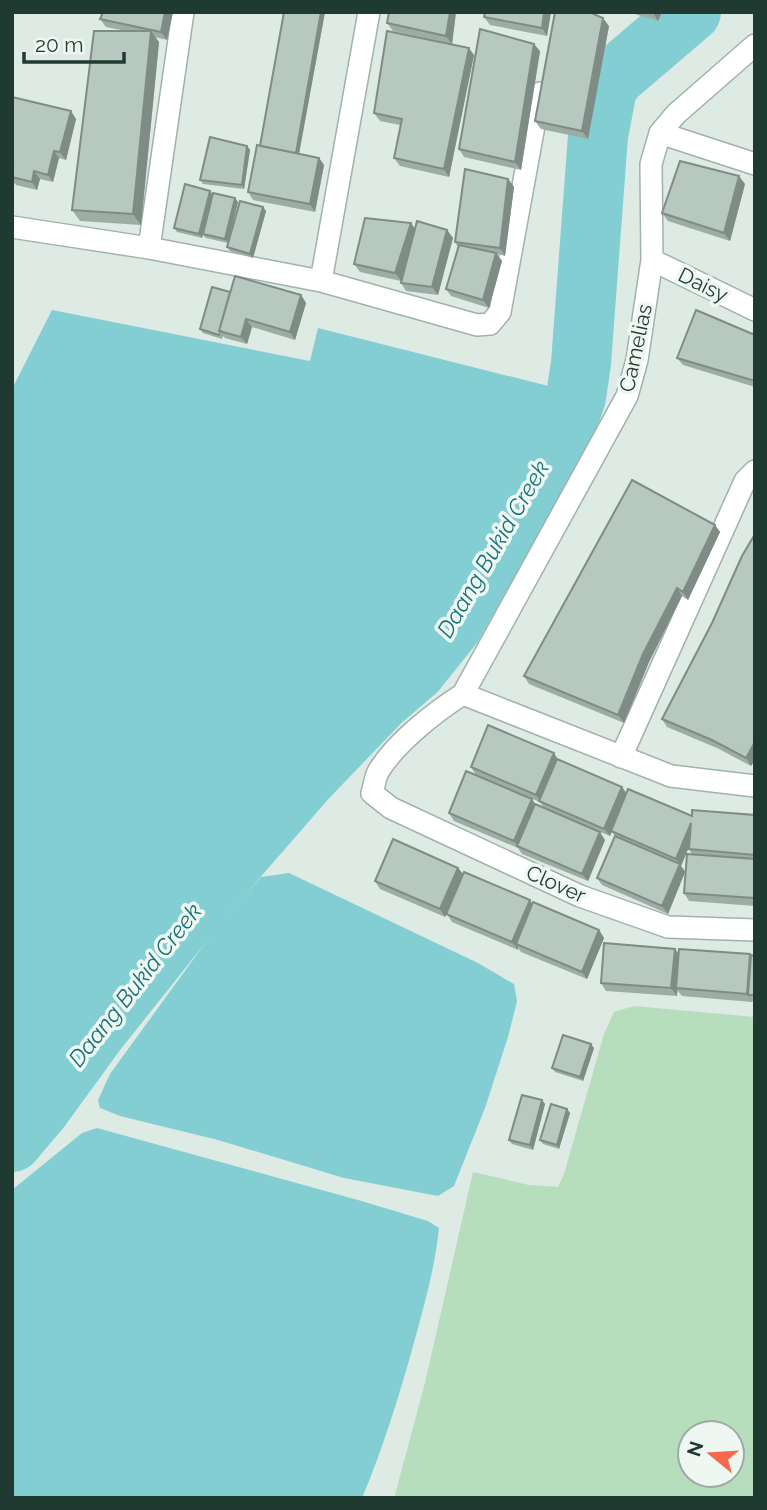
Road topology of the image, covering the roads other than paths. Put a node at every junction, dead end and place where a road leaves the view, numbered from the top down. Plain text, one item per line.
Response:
1 (183, 12) edge
2 (369, 12) edge
3 (755, 45) edge
4 (545, 67) edge
5 (660, 133) junction
6 (755, 164) edge
7 (12, 227) edge
8 (149, 248) junction
9 (652, 260) junction
10 (321, 281) junction
11 (755, 310) edge
12 (755, 471) edge
13 (463, 694) junction
14 (621, 757) junction
15 (755, 786) edge
16 (755, 930) edge

1 - 8 street
2 - 10 street
3 - 5 street, Camelias
4 - 10 street
5 - 6 street
5 - 9 street, Camelias
7 - 8 street
8 - 10 street
9 - 11 street, Daisy
9 - 13 street, Camelias
12 - 14 street
13 - 14 street
13 - 16 street, Clover
14 - 15 street

